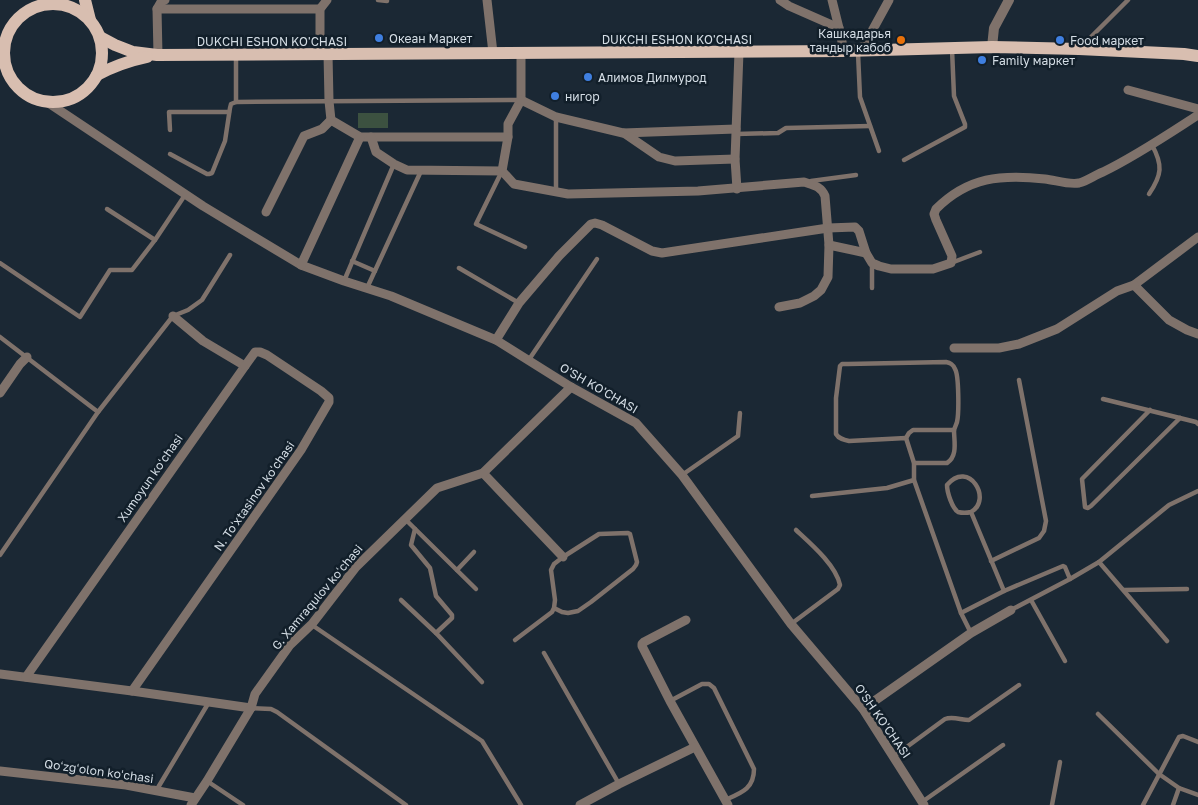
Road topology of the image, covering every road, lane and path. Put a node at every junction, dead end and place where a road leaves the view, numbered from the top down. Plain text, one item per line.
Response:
1 (85, 0) edge
2 (165, 0) edge
3 (327, 0) edge
4 (378, 0) edge
5 (487, 0) edge
6 (780, 0) edge
7 (832, 0) edge
8 (889, 0) edge
9 (1009, 0) edge
10 (1128, 0) edge
11 (387, 1) edge
12 (44, 2) edge
13 (156, 9) junction
14 (320, 9) junction
15 (90, 20) junction
16 (840, 28) junction
17 (6, 29) edge
18 (100, 37) junction
19 (992, 47) junction
20 (952, 48) junction
21 (1079, 49) junction
22 (844, 51) junction
23 (860, 51) junction
24 (739, 52) junction
25 (493, 53) junction
26 (521, 53) junction
27 (324, 54) junction
28 (157, 55) junction
29 (236, 55) junction
30 (1198, 56) edge
31 (5, 75) edge
32 (97, 75) junction
33 (1128, 90) dead end
34 (521, 100) junction
35 (46, 102) junction
36 (236, 102) junction
37 (329, 102) junction
38 (1198, 109) edge
39 (229, 112) junction
40 (1198, 116) edge
41 (556, 117) junction
42 (331, 120) junction
43 (870, 126) junction
44 (170, 130) dead end
45 (623, 132) junction
46 (736, 132) junction
47 (360, 137) junction
48 (371, 137) junction
49 (508, 137) junction
50 (1151, 144) junction
51 (879, 151) dead end
52 (170, 154) dead end
53 (736, 159) junction
54 (904, 160) dead end
55 (394, 164) junction
56 (421, 171) junction
57 (502, 171) junction
58 (856, 175) dead end
59 (804, 182) junction
60 (737, 189) junction
61 (556, 192) junction
62 (185, 194) junction
63 (1149, 194) dead end
64 (106, 209) dead end
65 (266, 212) dead end
66 (828, 228) junction
67 (1198, 237) edge
68 (155, 240) junction
69 (829, 245) junction
70 (525, 247) dead end
71 (980, 252) dead end
72 (866, 253) junction
73 (230, 255) dead end
74 (597, 259) dead end
75 (352, 261) junction
76 (872, 263) junction
77 (951, 263) junction
78 (0, 264) edge
79 (301, 265) junction
80 (459, 268) dead end
81 (375, 271) junction
82 (344, 281) junction
83 (1134, 285) junction
84 (367, 288) junction
85 (872, 288) dead end
86 (519, 303) junction
87 (779, 307) dead end
88 (173, 316) junction
89 (1198, 334) edge
90 (0, 337) edge
91 (496, 340) junction
92 (954, 348) dead end
93 (27, 357) junction
94 (528, 361) junction
95 (245, 366) junction
96 (1019, 380) dead end
97 (571, 388) junction
98 (0, 393) edge
99 (1103, 399) dead end
100 (1150, 410) junction
101 (98, 412) junction
102 (740, 413) dead end
103 (1180, 418) junction
104 (1198, 424) edge
105 (954, 430) junction
106 (906, 438) junction
107 (914, 463) junction
108 (483, 473) junction
109 (682, 475) junction
110 (914, 480) junction
111 (1198, 491) edge
112 (812, 496) dead end
113 (971, 512) junction
114 (405, 519) junction
115 (415, 529) junction
116 (796, 530) dead end
117 (474, 552) dead end
118 (0, 555) edge
119 (562, 557) junction
120 (991, 561) junction
121 (1099, 562) junction
122 (457, 570) junction
123 (1070, 580) junction
124 (476, 589) dead end
125 (1187, 589) dead end
126 (1124, 590) junction
127 (1004, 591) junction
128 (401, 600) dead end
129 (1031, 600) junction
130 (554, 608) junction
131 (1011, 610) joint
132 (961, 613) junction
133 (686, 620) dead end
134 (312, 624) junction
135 (792, 624) junction
136 (436, 633) junction
137 (971, 633) junction
138 (515, 640) dead end
139 (1166, 641) dead end
140 (544, 653) dead end
141 (1065, 661) dead end
142 (0, 674) edge
143 (26, 677) junction
144 (482, 682) dead end
145 (1019, 685) dead end
146 (132, 691) junction
147 (670, 701) junction
148 (209, 702) junction
149 (251, 708) junction
150 (863, 709) junction
151 (1098, 714) dead end
152 (1198, 742) edge
153 (1003, 745) dead end
154 (696, 747) junction
155 (893, 757) junction
156 (1060, 762) dead end
157 (0, 771) edge
158 (1159, 774) junction
159 (208, 781) junction
160 (619, 784) junction
161 (1179, 788) junction
162 (156, 791) junction
163 (1198, 795) edge
164 (193, 802) edge
165 (726, 803) edge
166 (923, 804) edge
167 (242, 805) edge
168 (406, 805) edge
169 (521, 805) edge
170 (580, 805) edge
171 (1052, 805) edge
172 (1143, 805) edge
173 (1173, 805) edge

1 - 15 main road
2 - 13 street
3 - 14 street
4 - 11 lane
5 - 25 street
6 - 16 street
7 - 16 street
8 - 23 street
9 - 19 street
10 - 21 lane
12 - 15 main road
12 - 17 main road
13 - 14 street
13 - 28 street
14 - 27 street
15 - 18 main road
16 - 22 street
17 - 31 main road
18 - 28 main road
18 - 32 main road
19 - 20 main road, DUKCHI ESHON KO'CHASI
19 - 21 main road, DUKCHI ESHON KO'CHASI
20 - 23 main road, DUKCHI ESHON KO'CHASI
20 - 54 lane
21 - 30 main road, DUKCHI ESHON KO'CHASI
22 - 23 main road, DUKCHI ESHON KO'CHASI
22 - 24 main road, DUKCHI ESHON KO'CHASI
23 - 43 lane
24 - 26 main road, DUKCHI ESHON KO'CHASI
24 - 46 street
25 - 26 main road, DUKCHI ESHON KO'CHASI
25 - 27 main road, DUKCHI ESHON KO'CHASI
26 - 34 street
27 - 29 main road, DUKCHI ESHON KO'CHASI
27 - 37 street
28 - 29 main road, DUKCHI ESHON KO'CHASI
28 - 32 main road
29 - 36 lane
31 - 35 main road
32 - 35 main road
33 - 38 street
34 - 37 lane
34 - 41 street
34 - 49 street
35 - 62 street, O'SH KO'CHASI
36 - 37 lane
36 - 39 lane
37 - 42 street
39 - 44 lane
39 - 52 lane
40 - 50 street
41 - 45 street
41 - 61 lane
42 - 47 street
42 - 65 street
43 - 46 lane
43 - 51 lane
45 - 46 street
45 - 53 street
46 - 53 street
47 - 48 street
47 - 79 street
48 - 49 street
48 - 55 street
49 - 57 street
50 - 63 lane
50 - 77 street
53 - 60 street
55 - 56 street
55 - 75 lane
56 - 57 street
56 - 81 lane
57 - 61 street
57 - 70 lane
58 - 59 lane
59 - 60 street
59 - 66 street
60 - 61 street
62 - 68 lane
62 - 79 street, O'SH KO'CHASI
64 - 68 lane
66 - 69 street
66 - 72 street
66 - 86 street
67 - 83 street
68 - 78 lane
69 - 72 street
69 - 87 street
71 - 77 lane
72 - 76 street
73 - 88 lane
74 - 94 lane
75 - 81 lane
75 - 82 lane
76 - 77 street
76 - 85 lane
79 - 82 street, O'SH KO'CHASI
80 - 86 lane
81 - 84 lane
82 - 84 street, O'SH KO'CHASI
83 - 89 street
83 - 92 street
84 - 91 street, O'SH KO'CHASI
86 - 91 street
88 - 95 street
88 - 101 lane
90 - 93 lane
91 - 94 street, O'SH KO'CHASI
93 - 98 street
93 - 101 lane
94 - 97 street, O'SH KO'CHASI
95 - 143 street, Xumoyun koʻchasi
95 - 146 street, N. Toʻxtasinov koʻchasi
96 - 120 lane
97 - 108 street, G. Xamraqulov koʻchasi
97 - 109 street, O'SH KO'CHASI
99 - 100 lane
100 - 103 lane
100 - 103 lane
101 - 118 lane
102 - 109 lane
103 - 104 lane
105 - 106 lane
105 - 106 lane
105 - 107 lane
106 - 107 lane
107 - 110 lane
108 - 114 street, G. Xamraqulov koʻchasi
108 - 119 street
109 - 135 street, O'SH KO'CHASI
110 - 112 lane
110 - 132 lane
111 - 121 lane
113 - 113 lane
113 - 120 lane
114 - 115 lane
114 - 134 street, G. Xamraqulov koʻchasi
115 - 122 lane
115 - 136 lane
116 - 135 lane
117 - 122 lane
119 - 130 lane
119 - 130 lane
120 - 127 lane
121 - 123 lane
121 - 126 lane
122 - 124 lane
123 - 127 lane
123 - 129 lane
125 - 126 lane
126 - 139 lane
127 - 132 lane
128 - 136 lane
129 - 131 lane
129 - 141 lane
130 - 138 lane
131 - 137 street
132 - 137 lane
133 - 147 street
134 - 149 street, G. Xamraqulov koʻchasi
134 - 169 lane
135 - 150 street, O'SH KO'CHASI
136 - 144 lane
137 - 150 street
140 - 160 lane
142 - 143 street
143 - 146 street
145 - 155 lane
146 - 148 street
147 - 154 street
147 - 165 lane
148 - 149 street
148 - 162 lane
149 - 159 street, G. Xamraqulov koʻchasi
149 - 168 lane
150 - 155 street, O'SH KO'CHASI
151 - 158 lane
152 - 158 lane
153 - 166 lane
154 - 160 street
154 - 165 street
155 - 166 street, O'SH KO'CHASI
156 - 171 lane
157 - 162 street, Qoʻzgʻolon koʻchasi
158 - 161 lane
158 - 172 lane
159 - 164 street, G. Xamraqulov koʻchasi
159 - 167 lane
160 - 170 street
161 - 163 lane
161 - 173 lane
162 - 164 street, Qoʻzgʻolon koʻchasi

